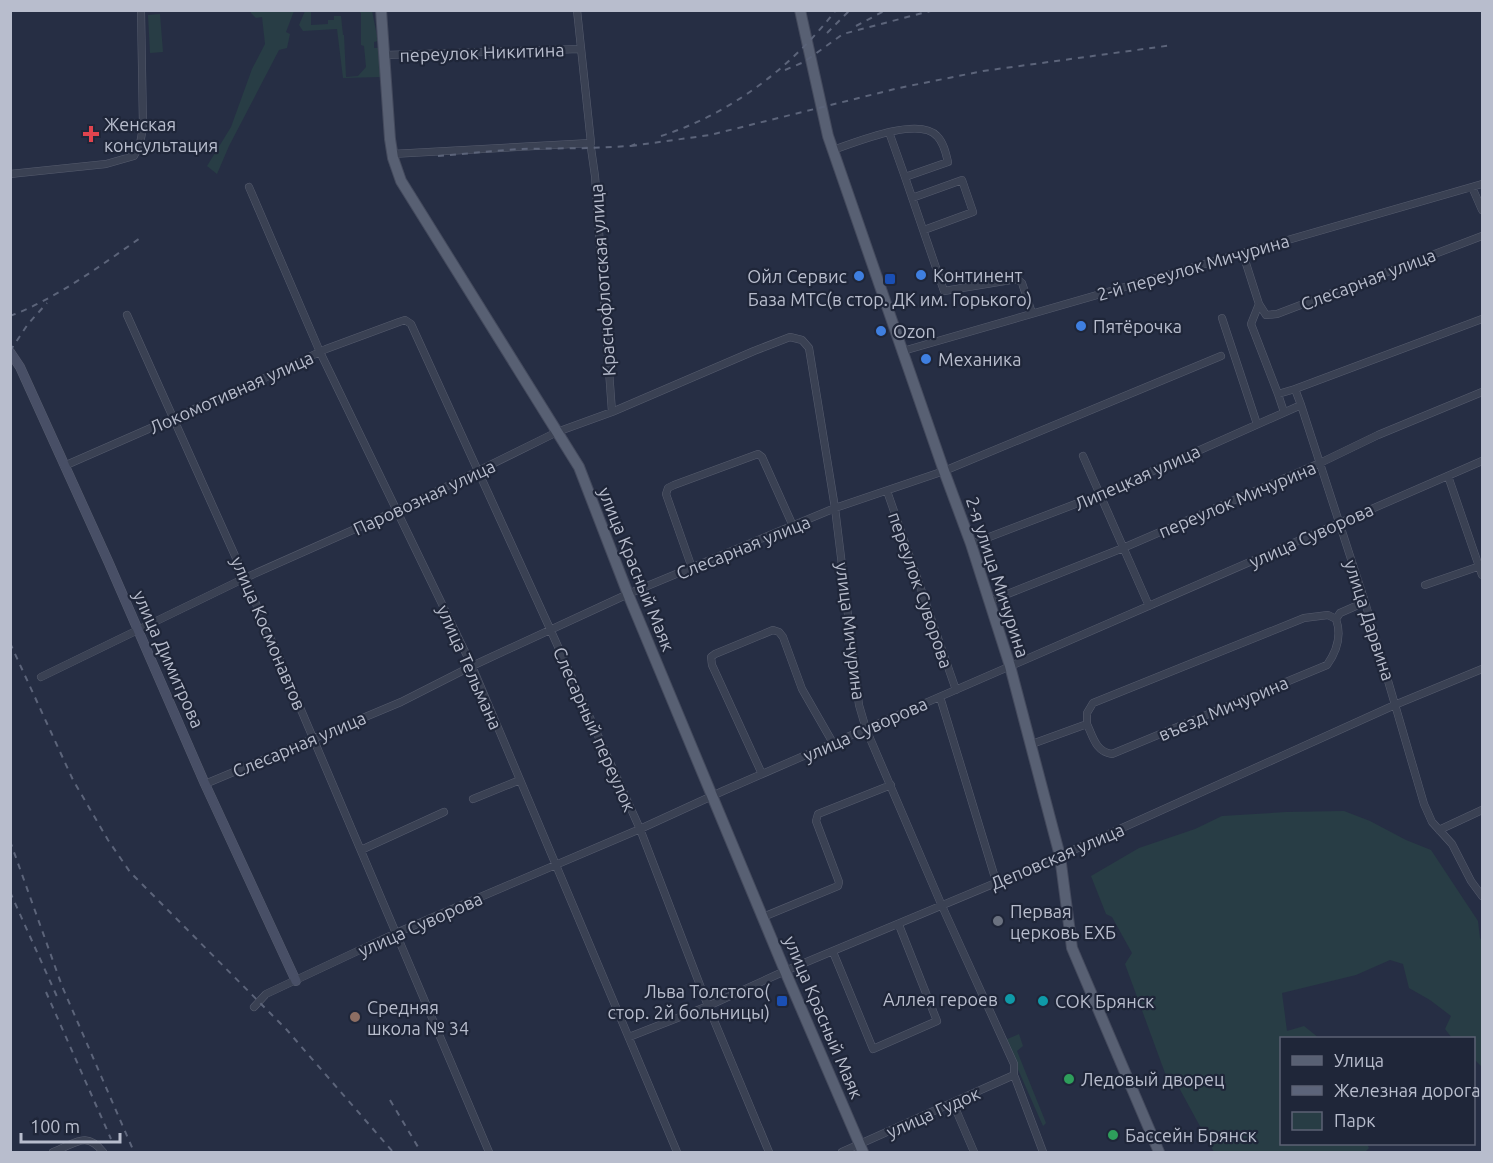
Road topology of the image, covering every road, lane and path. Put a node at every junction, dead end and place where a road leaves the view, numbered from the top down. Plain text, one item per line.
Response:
1 (141, 10) edge
2 (381, 10) edge
3 (577, 10) edge
4 (800, 10) edge
5 (580, 49) junction
6 (384, 55) junction
7 (889, 132) junction
8 (591, 145) junction
9 (833, 150) junction
10 (392, 154) junction
11 (10, 174) edge
12 (905, 177) junction
13 (1482, 184) edge
14 (249, 187) dead end
15 (1472, 187) junction
16 (912, 198) junction
17 (1482, 210) edge
18 (924, 230) junction
19 (1482, 236) edge
20 (1243, 254) junction
21 (1259, 304) junction
22 (1032, 313) junction
23 (127, 315) dead end
24 (1222, 318) dead end
25 (1482, 319) edge
26 (399, 322) joint
27 (809, 348) joint
28 (903, 351) junction
29 (10, 352) edge
30 (320, 352) junction
31 (1221, 356) dead end
32 (1295, 389) junction
33 (1482, 392) edge
34 (1278, 394) junction
35 (1301, 405) junction
36 (612, 412) junction
37 (1284, 412) junction
38 (174, 418) junction
39 (1257, 424) junction
40 (558, 432) junction
41 (1083, 456) dead end
42 (1482, 461) edge
43 (1320, 463) junction
44 (64, 466) junction
45 (478, 471) junction
46 (944, 471) junction
47 (1448, 476) junction
48 (887, 491) junction
49 (1099, 495) junction
50 (835, 508) junction
51 (397, 511) junction
52 (1338, 524) junction
53 (792, 526) junction
54 (971, 544) junction
55 (1122, 549) junction
56 (1480, 566) junction
57 (692, 568) junction
58 (1482, 576) edge
59 (245, 578) junction
60 (1425, 585) dead end
61 (628, 594) junction
62 (990, 601) junction
63 (1365, 602) junction
64 (1149, 606) junction
65 (1336, 619) junction
66 (138, 631) junction
67 (551, 631) junction
68 (472, 666) junction
69 (1010, 666) junction
70 (1482, 669) edge
71 (41, 677) dead end
72 (956, 690) junction
73 (940, 697) junction
74 (1396, 704) junction
75 (1087, 724) junction
76 (867, 729) junction
77 (314, 738) junction
78 (833, 743) junction
79 (1032, 744) junction
80 (762, 774) junction
81 (520, 780) junction
82 (205, 784) junction
83 (891, 784) junction
84 (713, 796) junction
85 (473, 799) dead end
86 (1482, 810) edge
87 (444, 812) dead end
88 (639, 830) junction
89 (1439, 830) junction
90 (361, 850) junction
91 (1060, 856) junction
92 (556, 864) junction
93 (996, 881) junction
94 (1482, 896) edge
95 (942, 906) junction
96 (763, 916) junction
97 (899, 925) junction
98 (396, 933) junction
99 (832, 952) junction
100 (784, 971) junction
101 (296, 981) junction
102 (708, 1006) junction
103 (254, 1007) dead end
104 (629, 1037) junction
105 (1014, 1075) junction
106 (952, 1103) junction
107 (861, 1148) edge
108 (53, 1152) edge
109 (103, 1152) edge
110 (489, 1152) edge
111 (677, 1152) edge
112 (769, 1152) edge
113 (842, 1152) edge
114 (974, 1152) edge
115 (1043, 1152) edge
116 (1159, 1152) edge

1 - 11 street
2 - 6 main road, улица Красный Маяк
3 - 5 street, Краснофлотская улица
4 - 9 main road, 2-я улица Мичурина
5 - 6 street, переулок Никитина
5 - 8 street, Краснофлотская улица
6 - 10 main road, улица Красный Маяк
7 - 9 street
7 - 12 street
7 - 12 street
8 - 10 street
8 - 36 street, Краснофлотская улица
9 - 28 main road, 2-я улица Мичурина
10 - 40 main road, улица Красный Маяк
12 - 16 street
13 - 15 street, 2-й переулок Мичурина
14 - 30 street, улица Тельмана
15 - 17 street
15 - 20 street, 2-й переулок Мичурина
16 - 18 street
16 - 18 street
18 - 22 street
19 - 21 street, Слесарная улица
20 - 21 street
20 - 22 street, 2-й переулок Мичурина
21 - 34 street
22 - 28 street, 2-й переулок Мичурина
23 - 38 street, улица Космонавтов
24 - 39 street
25 - 32 street
26 - 30 street, Локомотивная улица
26 - 45 street, Слесарный переулок
27 - 36 street, Паровозная улица
27 - 50 street, улица Мичурина
28 - 46 main road, 2-я улица Мичурина
29 - 44 street, улица Димитрова
30 - 38 street, Локомотивная улица
30 - 51 street, улица Тельмана
31 - 46 street, Слесарная улица
32 - 34 street
32 - 35 street, улица Дарвина
33 - 43 street, переулок Мичурина
34 - 37 street
35 - 37 street, Липецкая улица
35 - 43 street, улица Дарвина
36 - 40 street, Паровозная улица
37 - 39 street, Липецкая улица
38 - 44 street, Локомотивная улица
38 - 59 street, улица Космонавтов
39 - 49 street, Липецкая улица
40 - 45 street, Паровозная улица
40 - 61 main road, улица Красный Маяк
41 - 49 street
42 - 47 street, улица Суворова
43 - 52 street, улица Дарвина
43 - 55 street, переулок Мичурина
44 - 66 street, улица Димитрова
45 - 51 street, Паровозная улица
45 - 67 street, Слесарный переулок
46 - 48 street, Слесарная улица
46 - 54 main road, 2-я улица Мичурина
47 - 52 street, улица Суворова
47 - 56 street
48 - 50 street, Слесарная улица
48 - 72 street, переулок Суворова
49 - 54 street, Липецкая улица
49 - 55 street
50 - 53 street, Слесарная улица
50 - 76 street, улица Мичурина
51 - 59 street, Паровозная улица
51 - 68 street, улица Тельмана
52 - 63 street, улица Дарвина
52 - 64 street, улица Суворова
53 - 57 street, Слесарная улица
53 - 57 street
54 - 62 main road, 2-я улица Мичурина
55 - 62 street, переулок Мичурина
55 - 64 street
56 - 58 street
56 - 60 street
57 - 61 street, Слесарная улица
59 - 66 street, Паровозная улица
59 - 77 street, улица Космонавтов
61 - 67 street, Слесарная улица
61 - 84 main road, улица Красный Маяк
62 - 69 main road, 2-я улица Мичурина
63 - 65 street
63 - 74 street, улица Дарвина
64 - 69 street, улица Суворова
65 - 75 street
65 - 75 street, въезд Мичурина
66 - 71 street, Паровозная улица
66 - 82 street, улица Димитрова
67 - 68 street, Слесарная улица
67 - 88 street, Слесарный переулок
68 - 77 street, Слесарная улица
68 - 81 street, улица Тельмана
69 - 72 street, улица Суворова
69 - 79 main road, 2-я улица Мичурина
70 - 74 street, Деповская улица
72 - 73 street, улица Суворова
73 - 76 street, улица Суворова
73 - 93 street, переулок Суворова
74 - 89 street, улица Дарвина
74 - 91 street, Деповская улица
75 - 79 street
76 - 78 street, улица Суворова
76 - 83 street, улица Мичурина
77 - 82 street, Слесарная улица
77 - 90 street, улица Космонавтов
78 - 80 street, улица Суворова
78 - 80 street
79 - 91 main road, 2-я улица Мичурина
80 - 84 street, улица Суворова
81 - 85 street
81 - 92 street, улица Тельмана
82 - 101 street, улица Димитрова
83 - 95 street, улица Мичурина
83 - 96 street
84 - 88 street, улица Суворова
84 - 96 main road, улица Красный Маяк
86 - 89 street
87 - 90 street
88 - 92 street, улица Суворова
88 - 102 street, Слесарный переулок
89 - 94 street, улица Дарвина
90 - 98 street, улица Космонавтов
91 - 93 street, Деповская улица
91 - 116 main road, 2-я улица Мичурина
92 - 98 street, улица Суворова
92 - 104 street, улица Тельмана
93 - 95 street, Деповская улица
95 - 97 street, Деповская улица
95 - 105 street, улица Мичурина
96 - 100 main road, улица Красный Маяк
97 - 99 street, Деповская улица
97 - 99 street
98 - 101 street, улица Суворова
98 - 110 street, улица Космонавтов
99 - 100 street, Деповская улица
100 - 102 street, Деповская улица
100 - 107 main road, улица Красный Маяк
101 - 103 street, улица Суворова
102 - 104 street, Деповская улица
102 - 112 street, Слесарный переулок
104 - 111 street, улица Тельмана
105 - 106 street, улица Гудок
105 - 115 street
106 - 107 street, улица Гудок
106 - 114 street
107 - 113 street, улица Гудок
108 - 109 street

